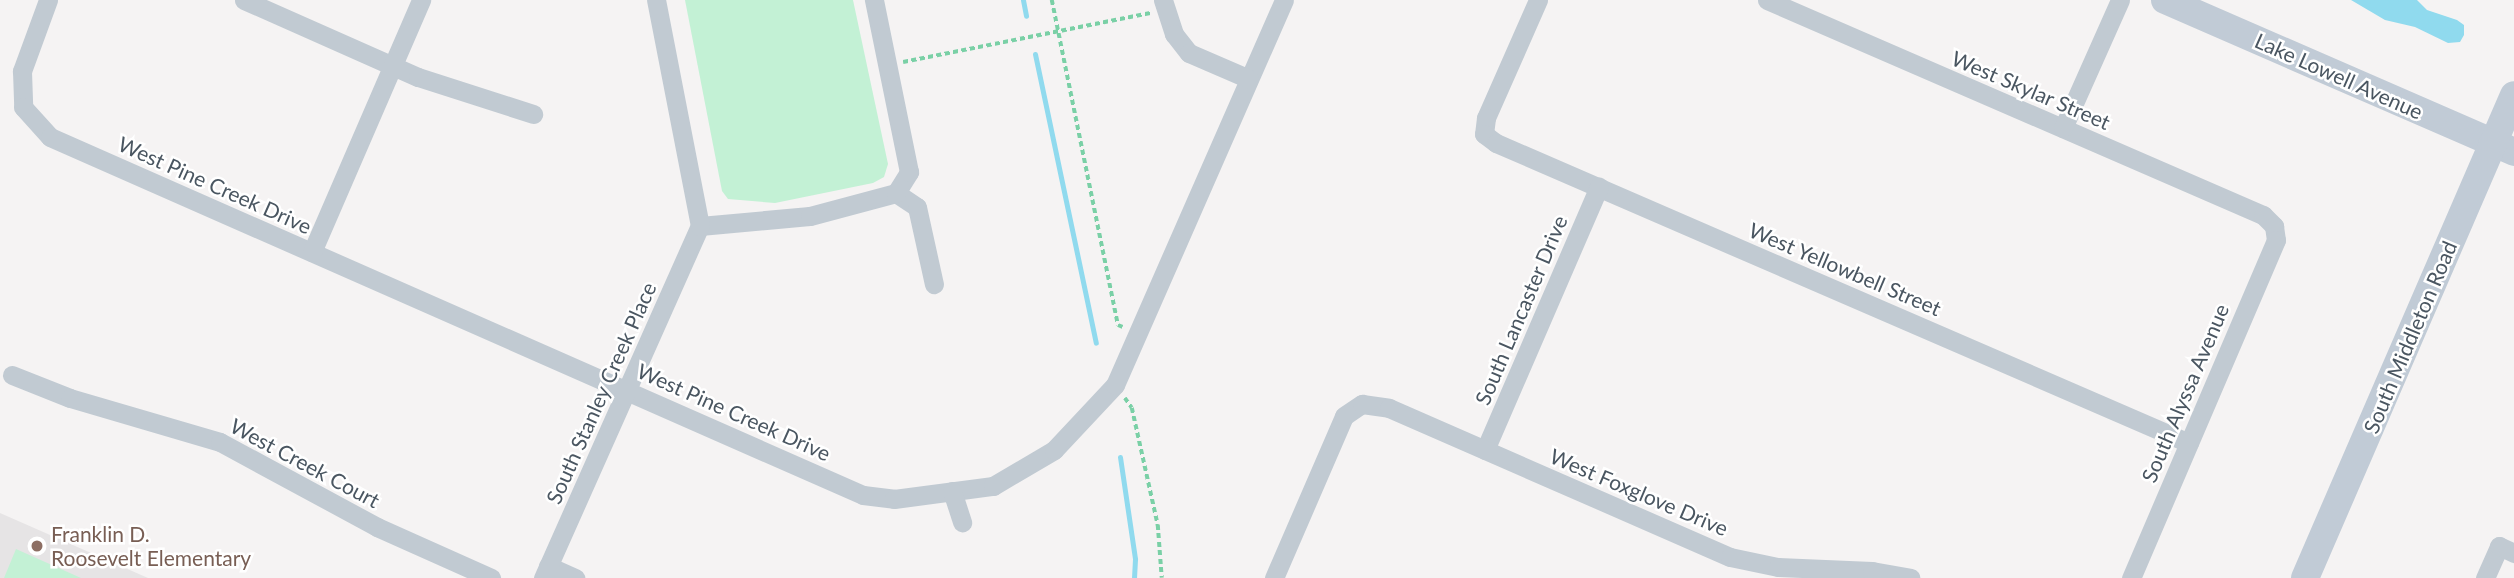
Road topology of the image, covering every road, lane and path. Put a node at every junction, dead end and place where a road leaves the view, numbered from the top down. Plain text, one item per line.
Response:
1 (48, 0) edge
2 (244, 0) edge
3 (421, 0) edge
4 (656, 0) edge
5 (874, 0) edge
6 (1052, 0) edge
7 (1284, 0) edge
8 (1538, 0) edge
9 (1767, 0) edge
10 (2120, 0) edge
11 (2165, 0) edge
12 (1164, 5) edge
13 (1059, 31) junction
14 (887, 65) junction
15 (392, 66) junction
16 (1249, 79) junction
17 (2514, 95) edge
18 (533, 114) dead end
19 (2063, 128) junction
20 (2504, 147) edge
21 (1599, 187) junction
22 (896, 193) junction
23 (700, 226) junction
24 (2274, 226) joint
25 (312, 252) junction
26 (934, 284) dead end
27 (1139, 334) junction
28 (12, 375) dead end
29 (1115, 385) junction
30 (627, 390) junction
31 (2189, 443) junction
32 (1485, 450) junction
33 (951, 491) junction
34 (962, 522) dead end
35 (2506, 549) edge
36 (545, 572) edge
37 (491, 578) edge
38 (575, 578) edge
39 (1162, 578) edge
40 (1274, 578) edge
41 (1910, 578) edge
42 (2131, 578) edge
43 (2305, 578) edge
44 (2485, 578) edge

1 - 25 street, West Pine Creek Drive
2 - 15 street
3 - 15 street
4 - 23 street
5 - 14 street
6 - 13 path
7 - 16 street, West Pine Creek Drive
8 - 21 street, West Yellowbell Street
9 - 19 street, West Skylar Street
10 - 19 street
11 - 20 main road, Lake Lowell Avenue
12 - 13 path
12 - 16 street
13 - 14 path
13 - 27 path
14 - 22 street
15 - 18 street
15 - 25 street
16 - 27 street, West Pine Creek Drive
17 - 20 main road, South Middleton Road
19 - 24 street, West Skylar Street
20 - 43 main road, South Middleton Road
21 - 31 street, West Yellowbell Street
21 - 32 street, South Lancaster Drive
22 - 23 street
22 - 26 street
23 - 30 street, South Stanley Creek Place
24 - 31 street, South Alyssa Avenue
25 - 30 street, West Pine Creek Drive
27 - 29 street, West Pine Creek Drive
28 - 37 street, West Creek Court
29 - 33 street, West Pine Creek Drive
29 - 39 path
30 - 33 street, West Pine Creek Drive
30 - 36 street, South Stanley Creek Place
31 - 42 street, South Alyssa Avenue
32 - 40 street, West Foxglove Drive
32 - 41 street, West Foxglove Drive
33 - 34 street
35 - 44 street
36 - 38 street

